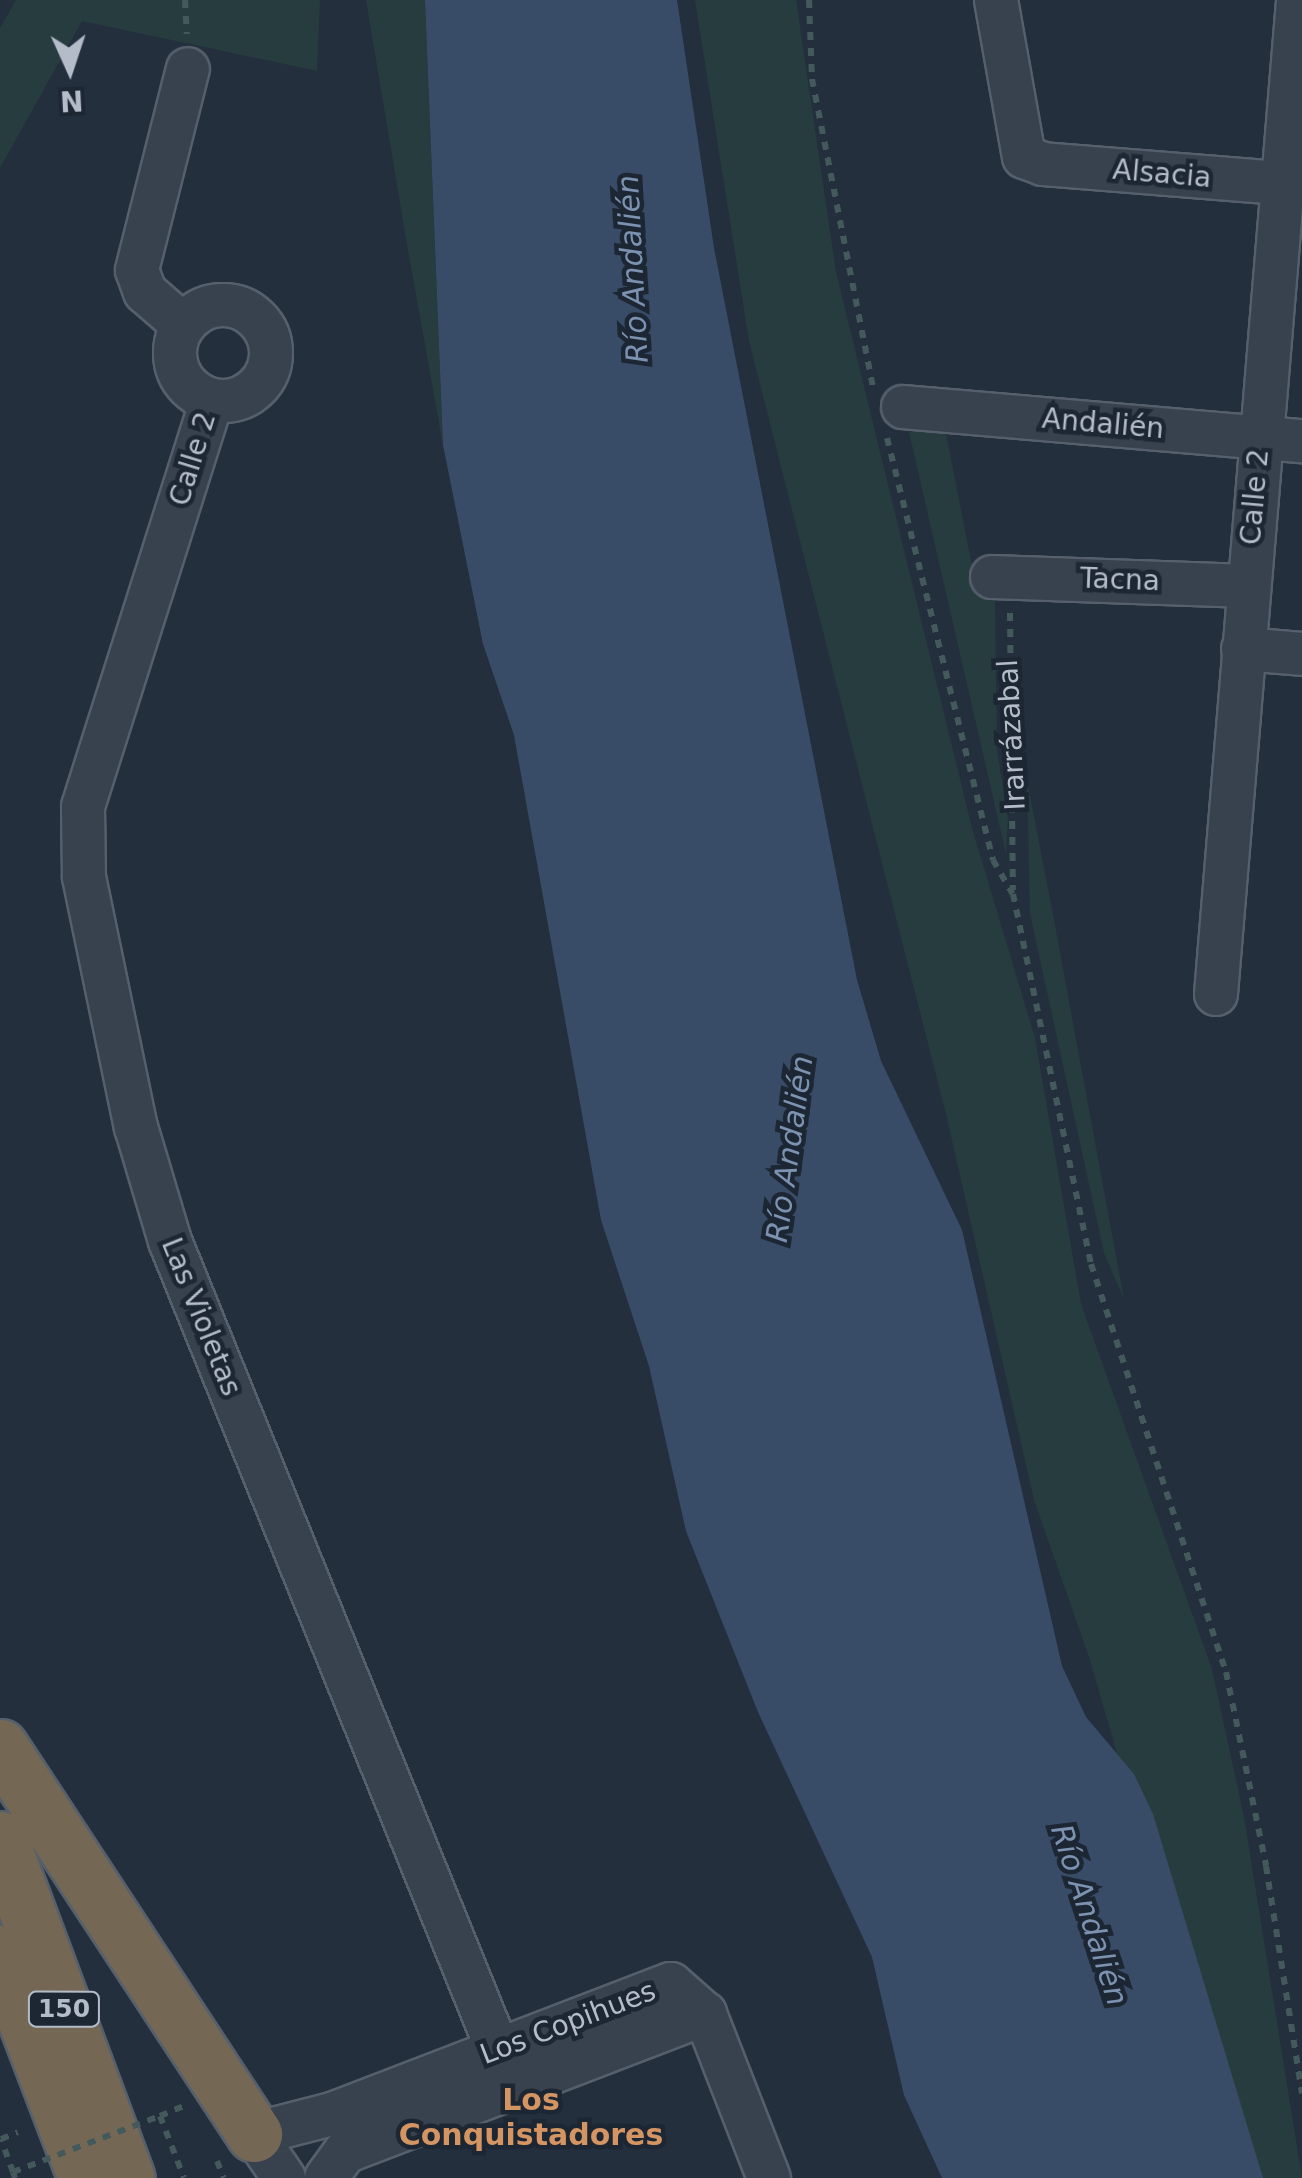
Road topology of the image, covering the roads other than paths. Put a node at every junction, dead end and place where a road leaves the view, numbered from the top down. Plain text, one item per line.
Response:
1 (996, 0) edge
2 (1298, 0) edge
3 (188, 69) dead end
4 (1291, 184) edge
5 (183, 326) junction
6 (198, 391) junction
7 (888, 413) road end
8 (1260, 438) junction
9 (1302, 441) edge
10 (174, 519) joint
11 (1003, 577) road end
12 (1248, 586) junction
13 (1243, 648) junction
14 (1302, 654) edge
15 (1216, 994) dead end
16 (0, 1746) edge
17 (0, 1839) edge
18 (0, 1952) edge
19 (505, 2067) junction
20 (269, 2156) edge
21 (754, 2174) edge
22 (86, 2178) edge
23 (128, 2178) edge
24 (326, 2178) edge

1 - 4 street, Alsacia
2 - 4 street, Calle 2
3 - 5 street
4 - 8 street, Calle 2
5 - 6 street
5 - 6 street
6 - 10 street, Calle 2
7 - 8 street, Andalién
8 - 9 street, Andalién
8 - 12 street, Calle 2
10 - 19 street, Las Violetas
11 - 12 street, Tacna
12 - 13 street, Calle 2
13 - 14 street
13 - 15 street, Calle 2
16 - 20 highway
17 - 23 highway, 150
18 - 22 highway, 150
19 - 20 street, Los Copihues
19 - 21 street, Los Copihues
19 - 24 street, Los Copihues

